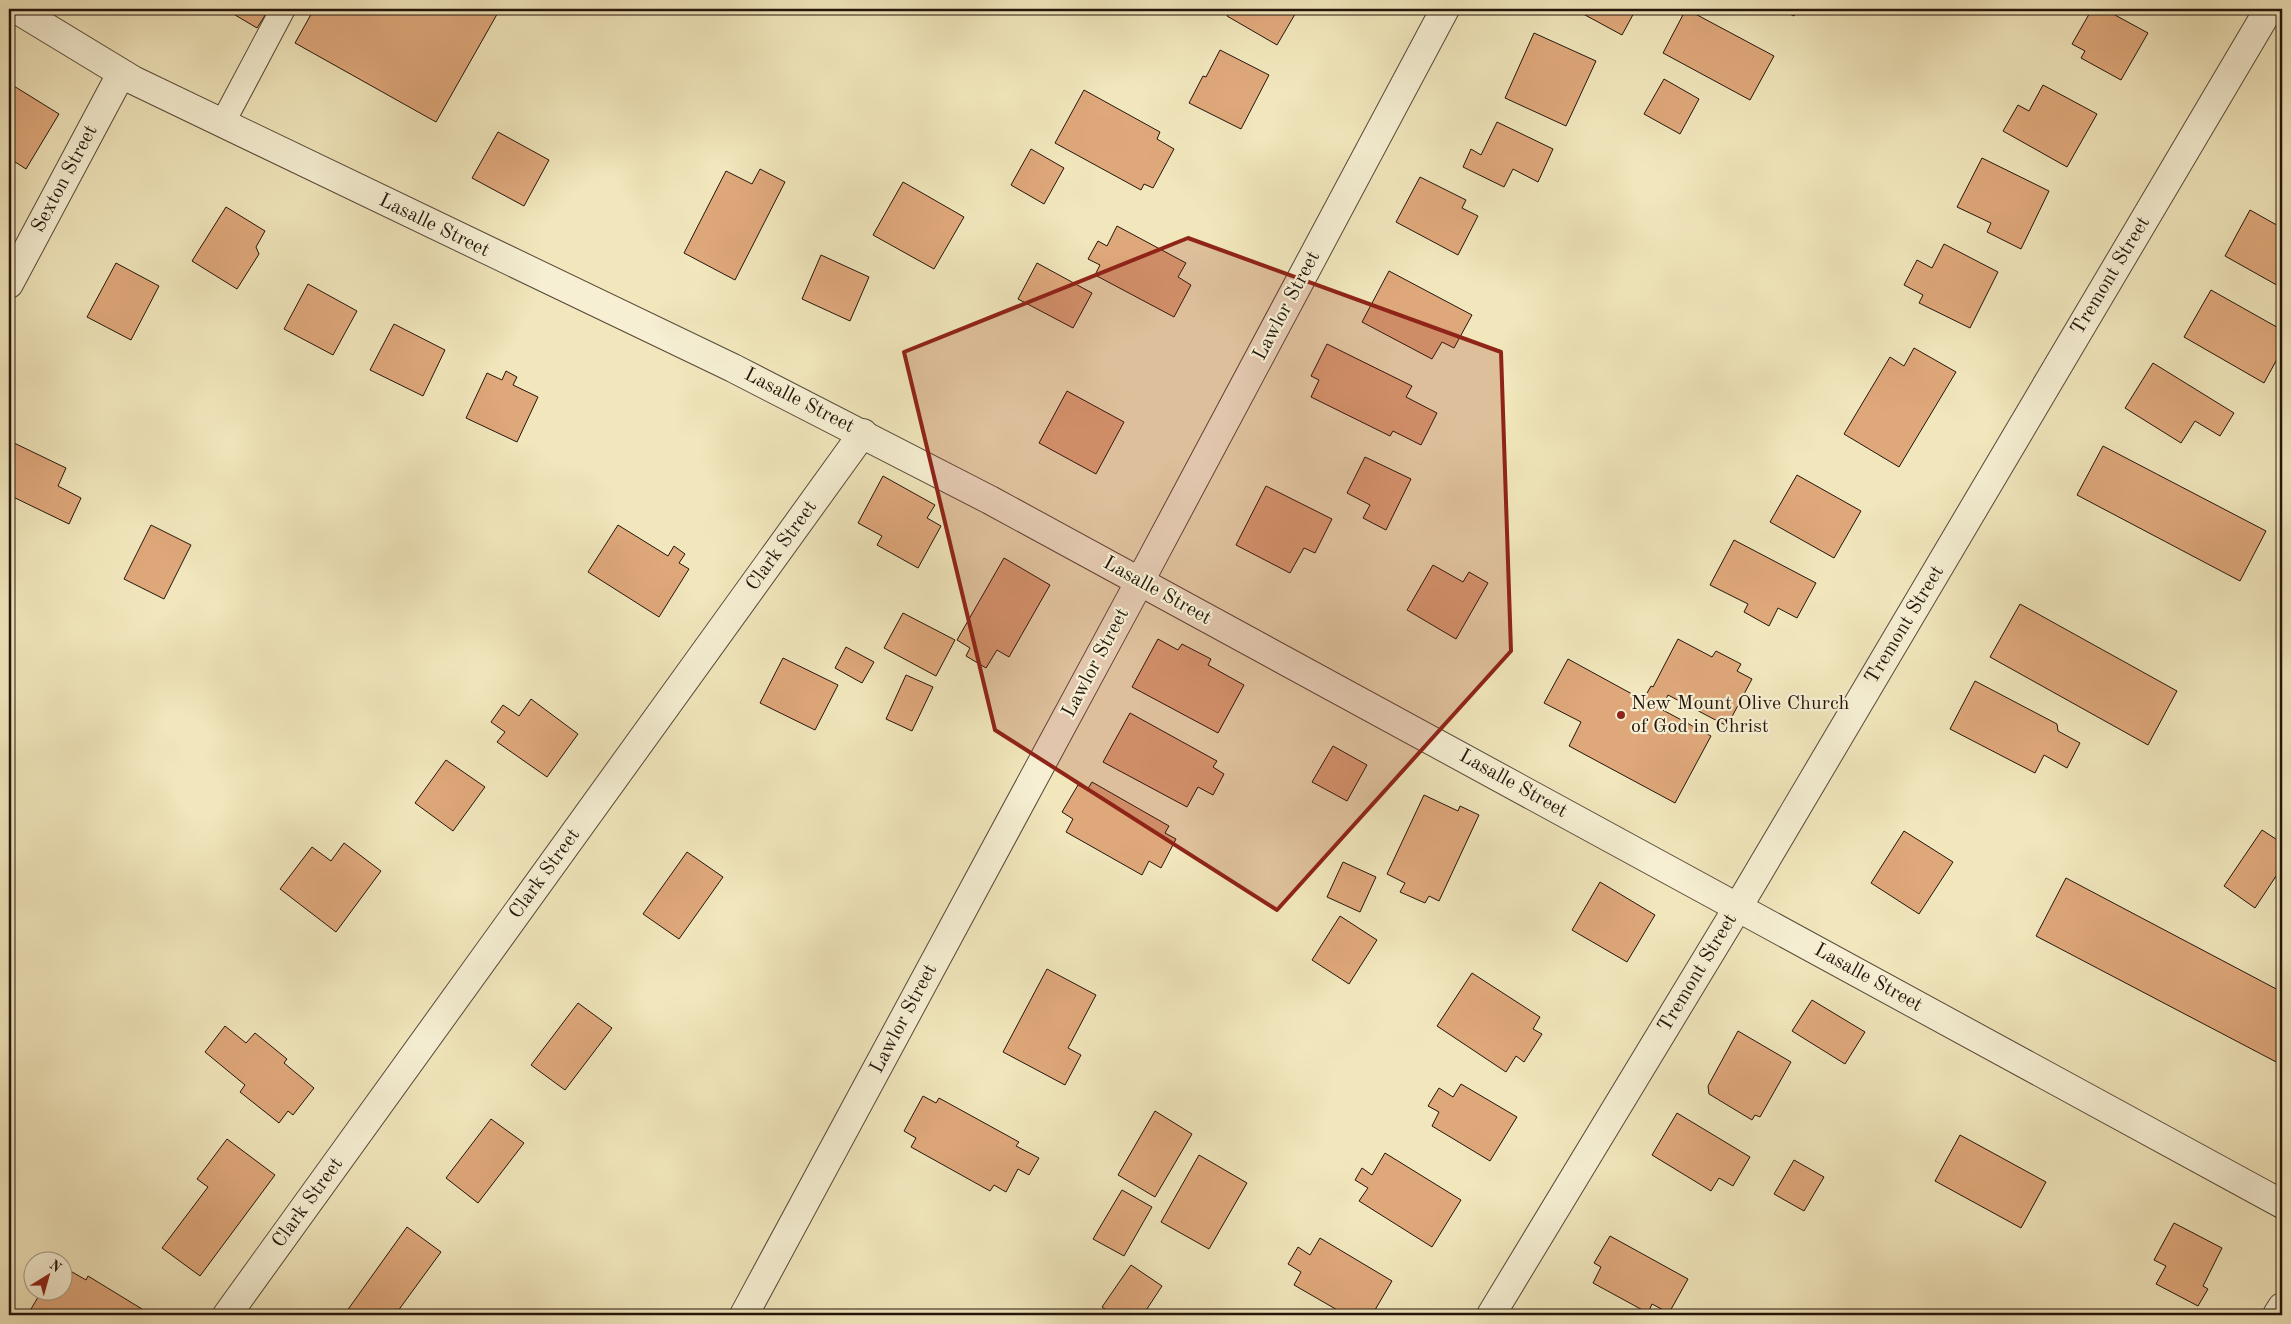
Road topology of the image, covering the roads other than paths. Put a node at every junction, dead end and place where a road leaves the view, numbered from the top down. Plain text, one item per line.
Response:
1 (16, 9) edge
2 (283, 9) edge
3 (1445, 9) edge
4 (2269, 9) edge
5 (121, 74) junction
6 (222, 124) junction
7 (9, 284) edge
8 (863, 433) junction
9 (1140, 582) junction
10 (1738, 907) junction
11 (2282, 1204) edge
12 (2282, 1307) edge
13 (228, 1315) edge
14 (744, 1315) edge
15 (1491, 1315) edge
16 (2277, 1315) edge

1 - 5 street, Lasalle Street
2 - 6 lane
3 - 9 street, Lawlor Street
4 - 10 street, Tremont Street
5 - 6 street, Lasalle Street
5 - 7 street, Sexton Street
6 - 8 street, Lasalle Street
8 - 9 street, Lasalle Street
8 - 13 street, Clark Street
9 - 10 street, Lasalle Street
9 - 14 street, Lawlor Street
10 - 11 street, Lasalle Street
10 - 15 street, Tremont Street
12 - 16 street

